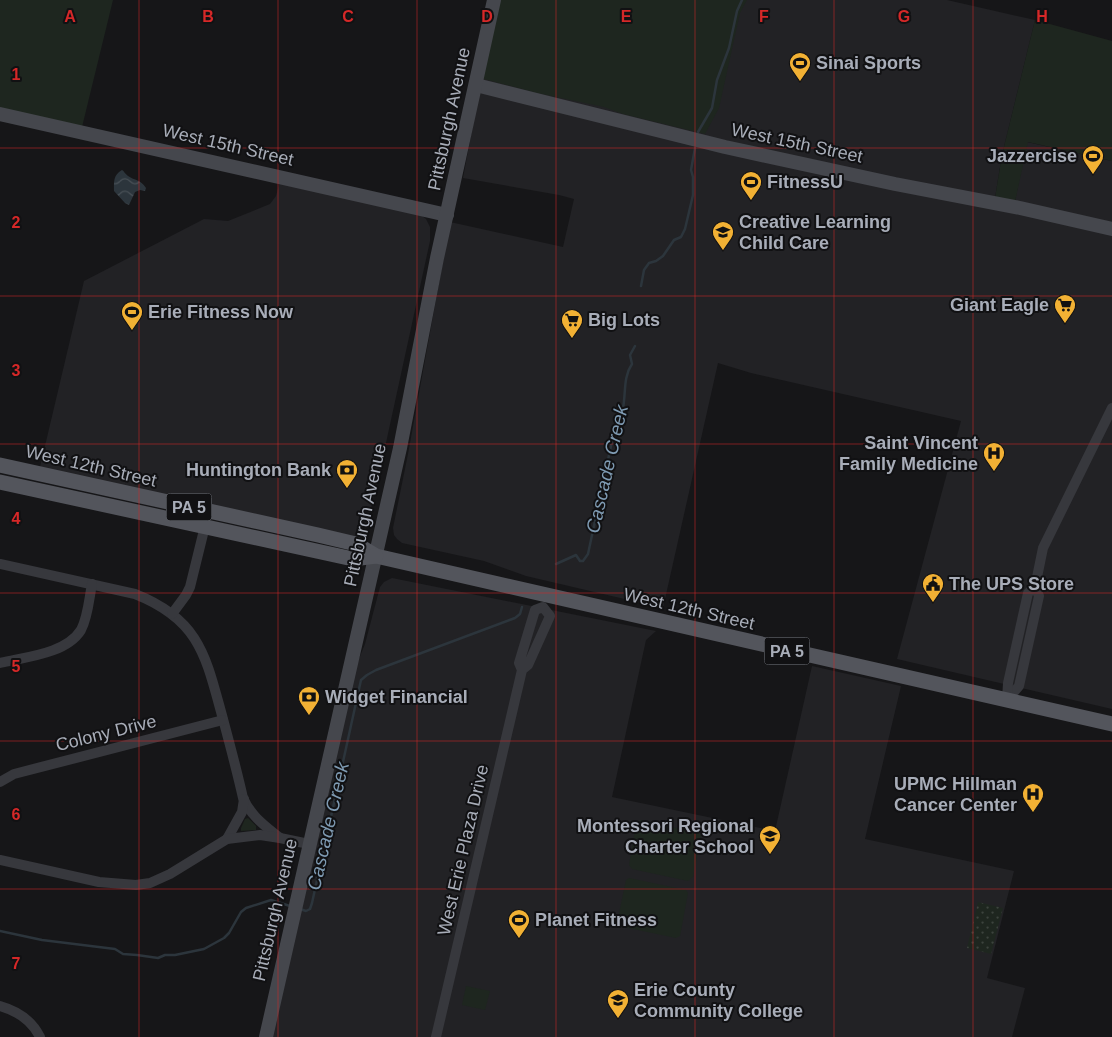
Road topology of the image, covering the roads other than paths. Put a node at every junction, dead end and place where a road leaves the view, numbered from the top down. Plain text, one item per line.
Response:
1 (494, 0) edge
2 (476, 86) junction
3 (0, 114) edge
4 (447, 215) junction
5 (1112, 229) edge
6 (1112, 408) edge
7 (0, 465) edge
8 (0, 482) edge
9 (205, 526) junction
10 (376, 556) junction
11 (0, 564) edge
12 (92, 584) junction
13 (545, 601) junction
14 (172, 614) junction
15 (0, 663) edge
16 (522, 670) junction
17 (1007, 700) junction
18 (223, 720) junction
19 (1112, 724) edge
20 (0, 782) edge
21 (244, 798) junction
22 (280, 838) junction
23 (227, 839) junction
24 (309, 844) junction
25 (0, 860) edge
26 (0, 1006) edge
27 (40, 1037) edge
28 (266, 1037) edge
29 (436, 1037) edge

1 - 2 street, Pittsburgh Avenue
2 - 4 street, Pittsburgh Avenue
2 - 5 street, West 15th Street
3 - 4 street, West 15th Street
4 - 10 street, Pittsburgh Avenue
6 - 17 street
7 - 10 main road, West 12th Street / PA 5
8 - 9 main road, West 12th Street / PA 5
9 - 10 main road, West 12th Street / PA 5
9 - 14 street
10 - 13 main road, West 12th Street / PA 5
10 - 24 street, Pittsburgh Avenue
11 - 12 street
12 - 14 street
12 - 15 street
13 - 16 street, West Erie Plaza Drive
13 - 16 street, West Erie Plaza Drive
13 - 17 main road, West 12th Street / PA 5
14 - 18 street
16 - 29 street, West Erie Plaza Drive
17 - 19 main road, West 12th Street / PA 5
18 - 20 street, Colony Drive
18 - 21 street
21 - 22 street
21 - 23 street
22 - 23 street
22 - 24 street
23 - 25 street
24 - 28 street, Pittsburgh Avenue
26 - 27 street

